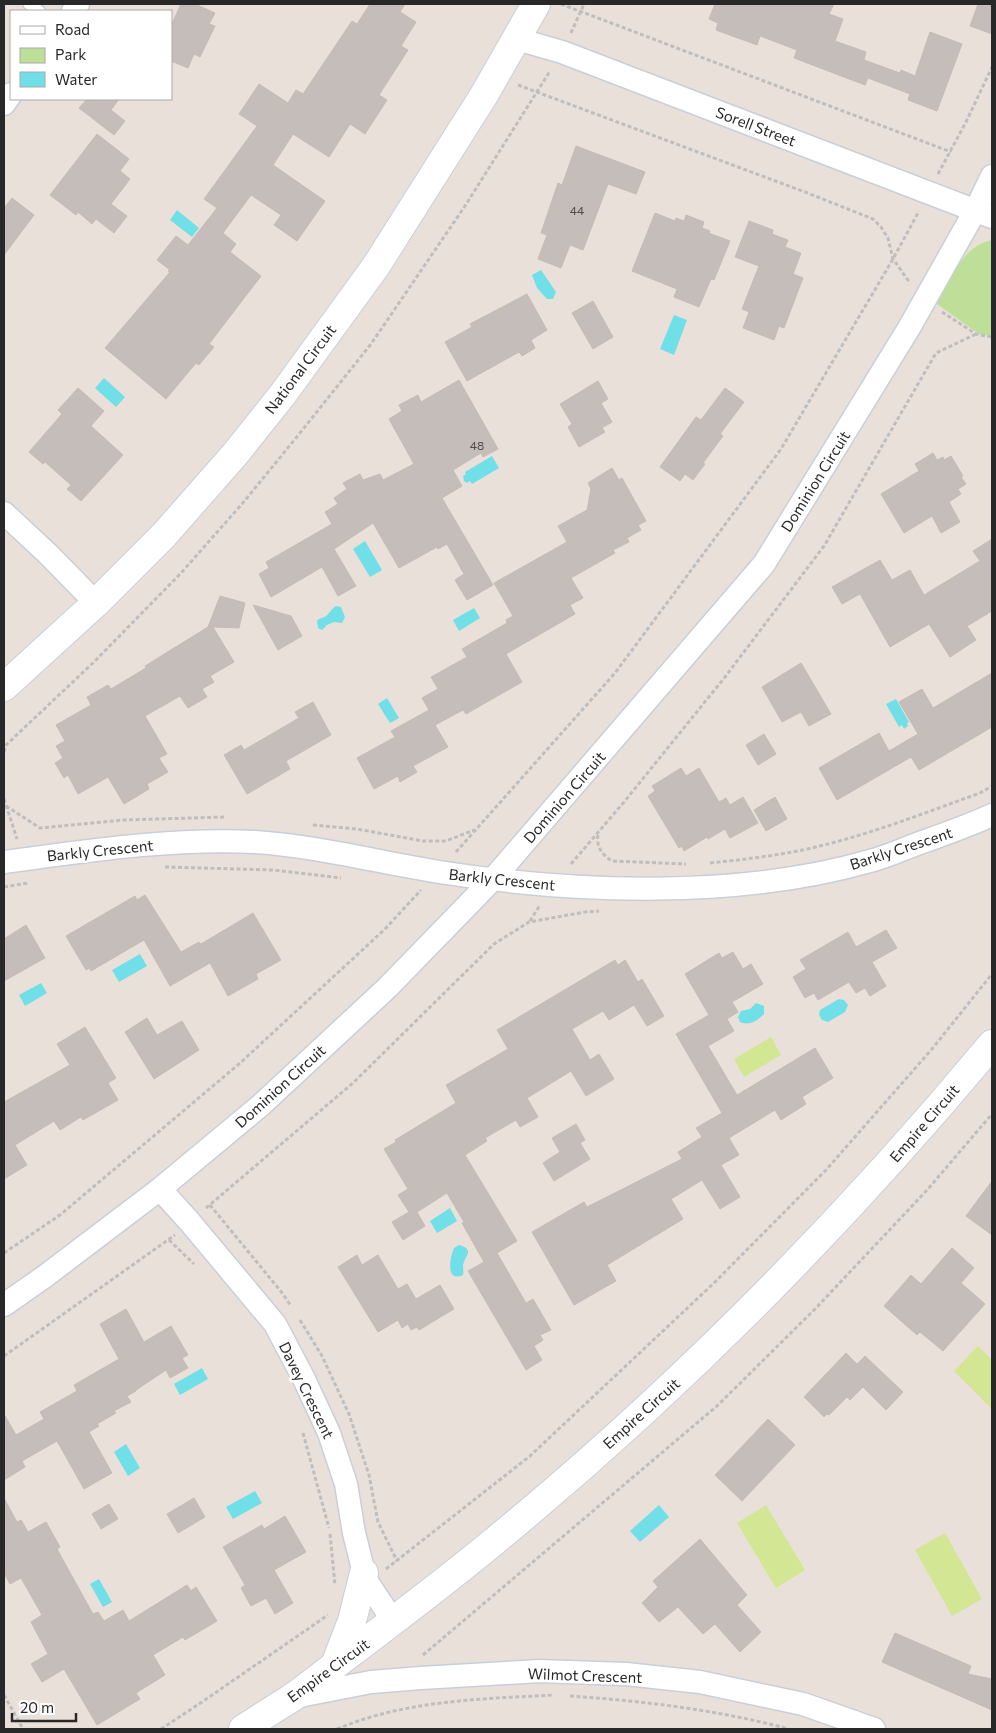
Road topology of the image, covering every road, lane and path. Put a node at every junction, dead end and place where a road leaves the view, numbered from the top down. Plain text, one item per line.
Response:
1 (536, 4) edge
2 (561, 4) edge
3 (517, 39) junction
4 (992, 67) edge
5 (518, 86) dead end
6 (951, 152) junction
7 (992, 176) edge
8 (928, 192) junction
9 (984, 214) edge
10 (893, 259) junction
11 (976, 334) dead end
12 (4, 513) edge
13 (96, 603) junction
14 (4, 687) edge
15 (992, 786) edge
16 (4, 799) edge
17 (992, 815) edge
18 (598, 833) junction
19 (14, 861) edge
20 (709, 863) dead end
21 (690, 864) dead end
22 (155, 867) dead end
23 (439, 872) junction
24 (344, 878) dead end
25 (493, 879) junction
26 (31, 882) dead end
27 (553, 884) junction
28 (4, 887) edge
29 (410, 890) dead end
30 (420, 891) junction
31 (604, 911) dead end
32 (530, 922) junction
33 (992, 974) edge
34 (992, 1044) edge
35 (992, 1114) edge
36 (160, 1190) junction
37 (189, 1221) junction
38 (169, 1240) junction
39 (4, 1253) edge
40 (195, 1265) dead end
41 (4, 1305) edge
42 (4, 1356) edge
43 (301, 1424) dead end
44 (397, 1561) dead end
45 (364, 1573) junction
46 (335, 1591) dead end
47 (328, 1615) dead end
48 (393, 1622) junction
49 (335, 1665) junction
50 (421, 1678) junction
51 (4, 1695) edge
52 (557, 1695) dead end
53 (566, 1696) dead end
54 (291, 1698) junction
55 (23, 1729) edge
56 (160, 1729) edge
57 (243, 1729) edge
58 (338, 1729) edge
59 (789, 1729) edge
60 (874, 1729) edge

1 - 3 street, National Circuit
2 - 6 path
3 - 8 street, Sorell Street
3 - 13 street, National Circuit
4 - 6 path
5 - 10 path
6 - 8 path
7 - 9 street, Dominion Circuit
8 - 9 street, Sorell Street
8 - 10 path
9 - 25 street, Dominion Circuit
10 - 23 path
11 - 18 path
12 - 13 street
13 - 14 street, National Circuit
15 - 20 path
16 - 19 path
17 - 27 street, Barkly Crescent
18 - 21 path
18 - 27 path
19 - 23 street, Barkly Crescent
22 - 24 path
23 - 25 street, Barkly Crescent
23 - 30 path
25 - 27 street, Barkly Crescent
25 - 36 street, Dominion Circuit
26 - 28 path
27 - 32 path
29 - 30 path
30 - 39 path
31 - 32 path
32 - 37 path
33 - 44 path
34 - 48 street, Empire Circuit
35 - 50 path
36 - 37 street, Davey Crescent
36 - 41 street, Dominion Circuit
37 - 38 path
37 - 45 street, Davey Crescent
38 - 40 path
38 - 42 path
43 - 46 path
45 - 48 street, Davey Crescent
45 - 49 street
47 - 56 path
48 - 49 street, Empire Circuit
49 - 54 street, Empire Circuit
50 - 54 street, Wilmot Crescent
50 - 60 street, Wilmot Crescent
51 - 55 path
52 - 58 path
53 - 59 path
54 - 57 street, Empire Circuit

